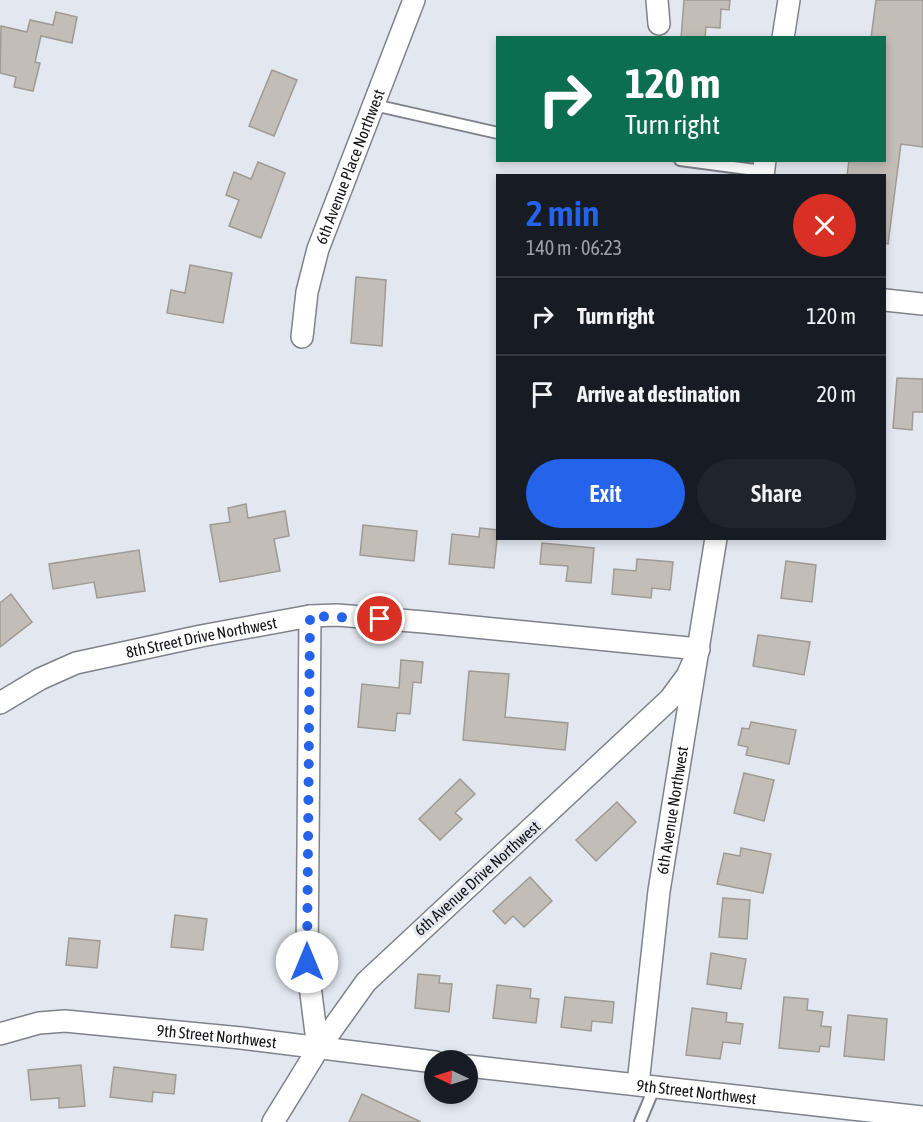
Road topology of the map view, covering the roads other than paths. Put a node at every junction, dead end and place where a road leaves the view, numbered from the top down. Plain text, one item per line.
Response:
1 (414, 0) edge
2 (657, 0) edge
3 (789, 0) edge
4 (659, 24) dead end
5 (783, 36) edge
6 (374, 105) junction
7 (496, 133) edge
8 (698, 162) edge
9 (763, 169) edge
10 (886, 300) edge
11 (923, 304) edge
12 (302, 337) dead end
13 (716, 540) edge
14 (310, 616) junction
15 (699, 649) junction
16 (0, 703) edge
17 (0, 1034) edge
18 (318, 1049) junction
19 (424, 1061) edge
20 (478, 1067) edge
21 (646, 1085) junction
22 (923, 1117) edge
23 (273, 1122) edge
24 (640, 1122) edge

1 - 6 street, 6th Avenue Place Northwest
2 - 4 street
3 - 5 street
6 - 7 lane
6 - 12 street, 6th Avenue Place Northwest
8 - 9 lane
10 - 11 street
13 - 15 street, 6th Avenue Northwest
14 - 15 street, 8th Street Drive Northwest
14 - 16 street, 8th Street Drive Northwest
14 - 18 street
15 - 18 street, 6th Avenue Drive Northwest
15 - 21 street, 6th Avenue Northwest
17 - 18 street, 9th Street Northwest
18 - 19 street, 9th Street Northwest
18 - 23 street, 6th Avenue Drive Northwest
20 - 21 street, 9th Street Northwest
21 - 22 street, 9th Street Northwest
21 - 24 lane

